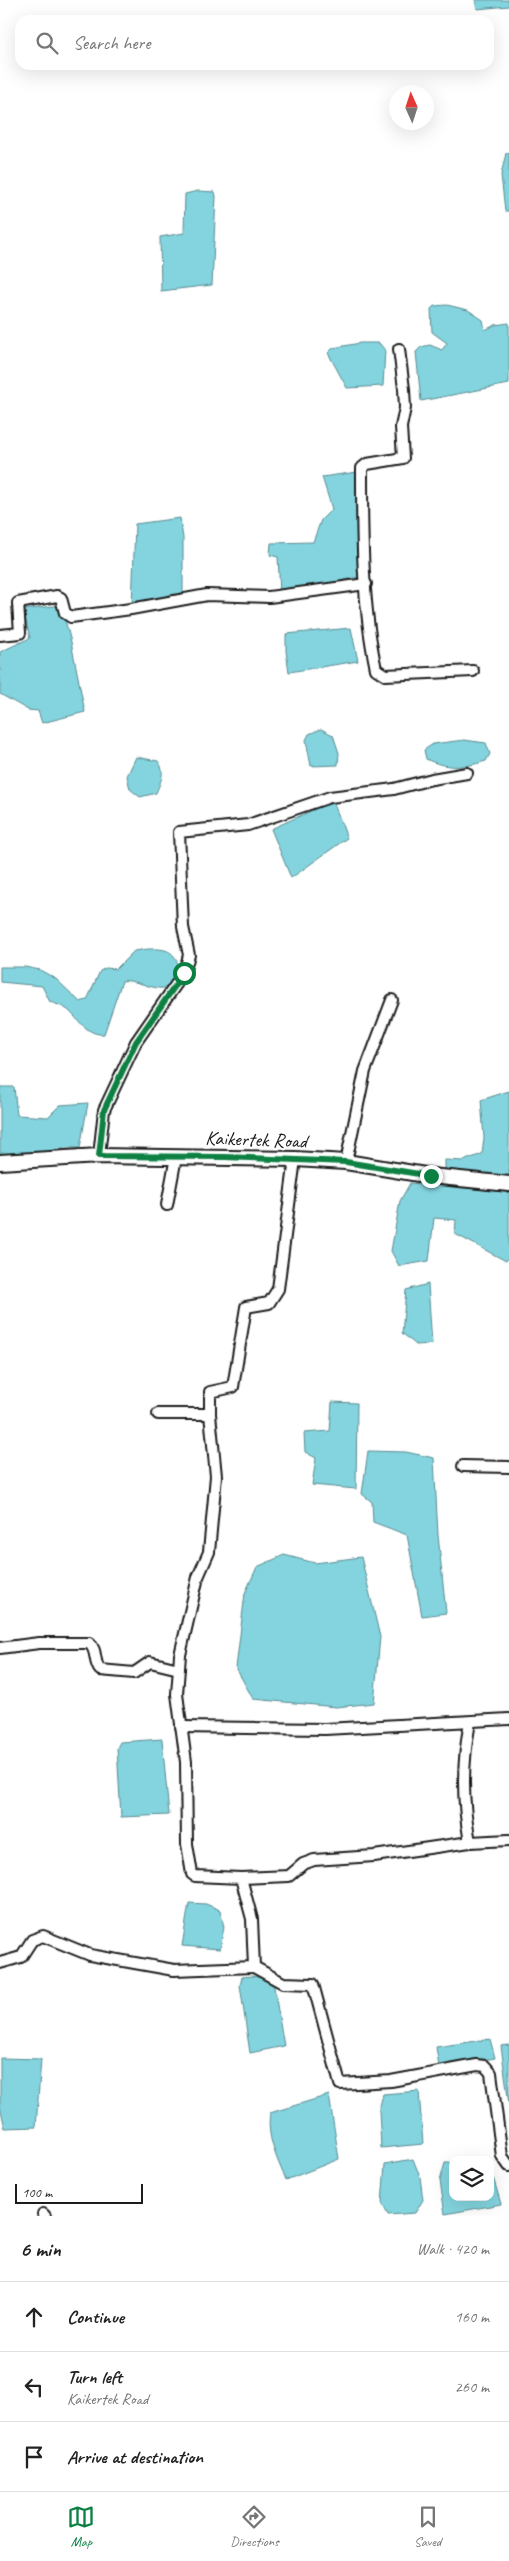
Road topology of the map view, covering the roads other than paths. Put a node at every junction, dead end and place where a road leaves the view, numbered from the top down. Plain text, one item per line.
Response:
1 (399, 349) dead end
2 (366, 584) junction
3 (0, 635) edge
4 (473, 671) dead end
5 (467, 772) dead end
6 (392, 1000) dead end
7 (99, 1156) junction
8 (176, 1157) junction
9 (295, 1160) junction
10 (0, 1162) edge
11 (346, 1162) junction
12 (509, 1184) edge
13 (167, 1205) dead end
14 (158, 1414) dead end
15 (210, 1414) junction
16 (463, 1466) dead end
17 (509, 1468) edge
18 (0, 1648) edge
19 (179, 1669) junction
20 (509, 1719) edge
21 (470, 1722) junction
22 (181, 1727) junction
23 (509, 1840) edge
24 (470, 1842) junction
25 (241, 1878) junction
26 (0, 1963) edge
27 (254, 1967) junction
28 (509, 2166) edge

1 - 2 street
2 - 3 street
2 - 4 street
5 - 7 street
6 - 11 street
7 - 8 main road, Kaikertek Road
7 - 10 main road, Kaikertek Road
8 - 9 main road, Kaikertek Road
8 - 13 street
9 - 11 main road, Kaikertek Road
9 - 15 street
11 - 12 main road, Kaikertek Road
14 - 15 street
15 - 19 street
16 - 17 street
18 - 19 street
19 - 22 street
20 - 21 street
21 - 22 street
21 - 24 street
22 - 25 street
23 - 24 street
24 - 25 street
25 - 27 street
26 - 27 street
27 - 28 street

